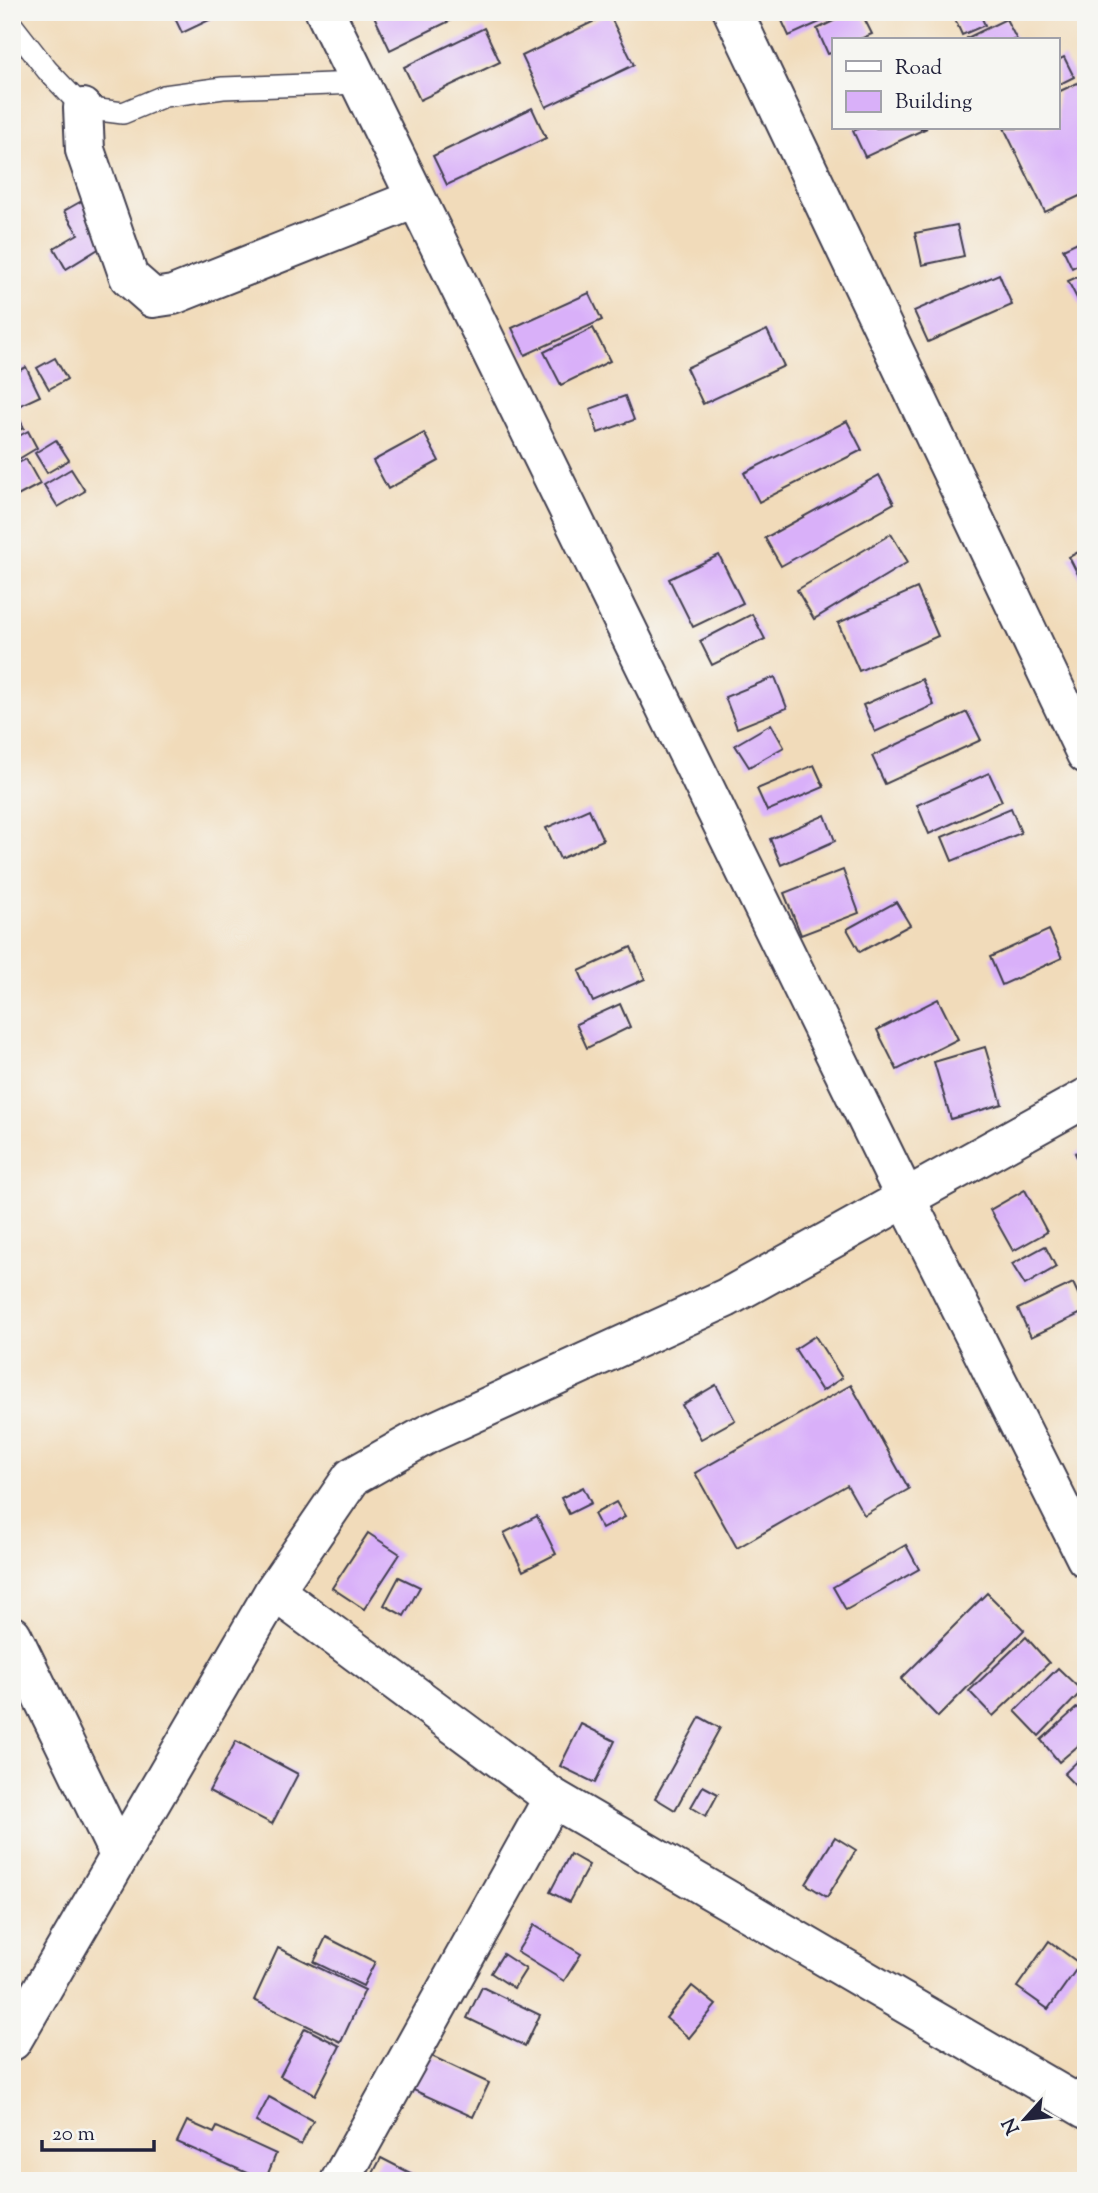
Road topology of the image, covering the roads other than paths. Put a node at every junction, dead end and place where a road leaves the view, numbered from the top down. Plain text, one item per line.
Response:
1 (325, 12) edge
2 (733, 12) edge
3 (12, 25) edge
4 (358, 83) junction
5 (83, 108) junction
6 (415, 199) junction
7 (1086, 754) edge
8 (1086, 1098) edge
9 (905, 1197) junction
10 (1083, 1548) edge
11 (274, 1591) junction
12 (12, 1635) edge
13 (553, 1798) junction
14 (119, 1855) junction
15 (12, 2041) edge
16 (1086, 2109) edge
17 (340, 2181) edge

1 - 4 street
2 - 7 street
3 - 5 lane
4 - 5 lane
4 - 6 street
5 - 6 street
6 - 9 street
8 - 9 street
9 - 10 street
9 - 11 street
11 - 13 street
11 - 14 street
12 - 14 street
13 - 16 street
13 - 17 street
14 - 15 street

